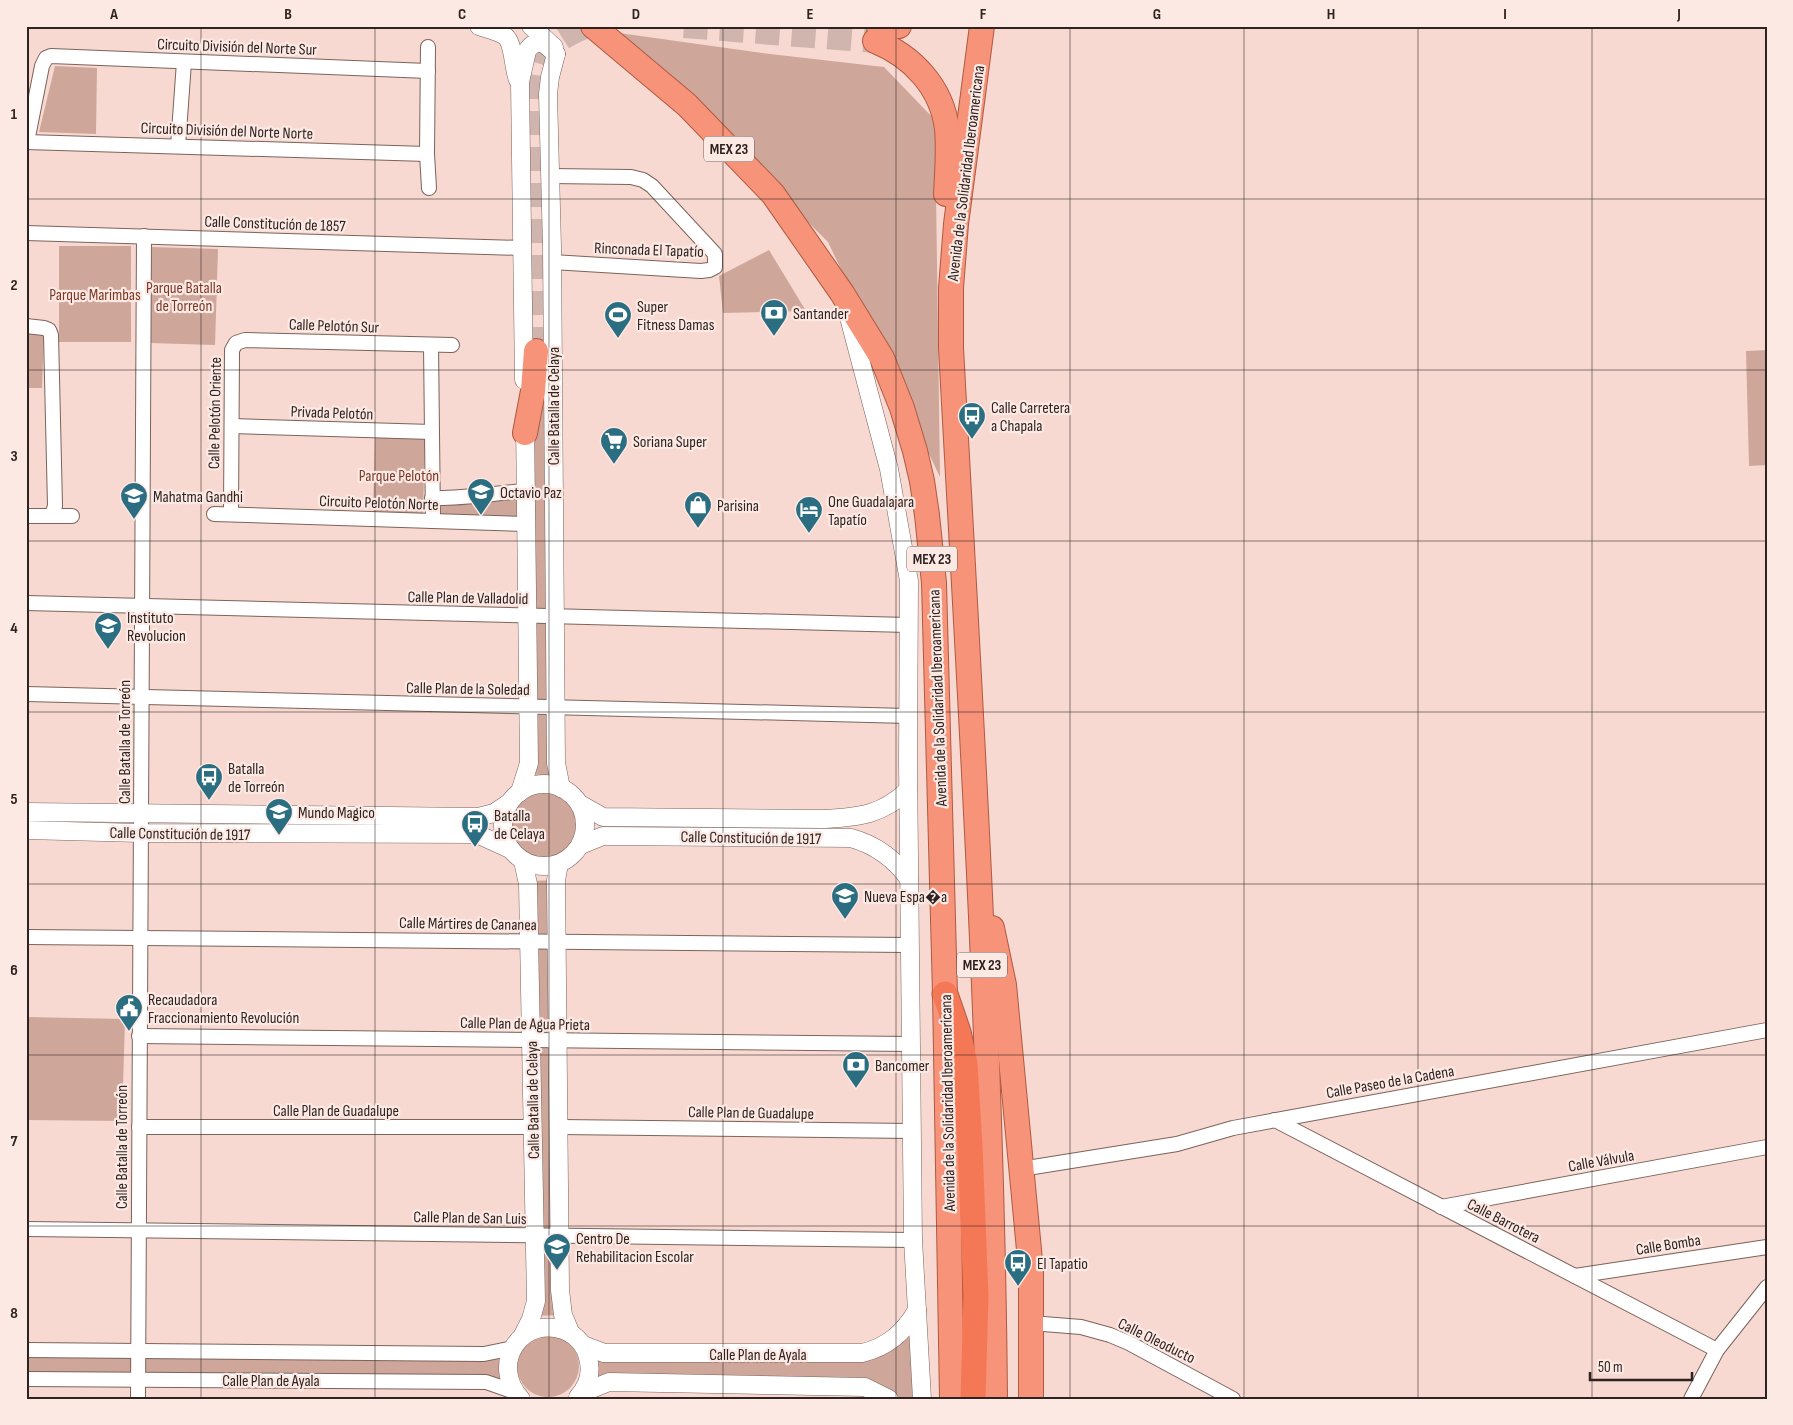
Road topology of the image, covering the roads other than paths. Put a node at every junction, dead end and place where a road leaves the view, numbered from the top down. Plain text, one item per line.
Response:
1 (479, 26) edge
2 (531, 26) edge
3 (593, 26) edge
4 (601, 26) edge
5 (899, 26) edge
6 (982, 26) edge
7 (877, 34) edge
8 (615, 45) junction
9 (428, 47) dead end
10 (556, 54) junction
11 (184, 62) junction
12 (428, 71) junction
13 (520, 82) junction
14 (29, 123) edge
15 (27, 142) edge
16 (178, 146) junction
17 (427, 154) junction
18 (550, 176) junction
19 (429, 188) dead end
20 (26, 232) edge
21 (144, 236) junction
22 (522, 248) junction
23 (552, 262) junction
24 (951, 288) junction
25 (842, 293) junction
26 (26, 326) edge
27 (236, 343) joint
28 (431, 345) junction
29 (452, 345) dead end
30 (536, 352) tunnel mouth
31 (232, 426) junction
32 (432, 432) junction
33 (525, 433) junction
34 (526, 491) junction
35 (432, 498) junction
36 (214, 514) dead end
37 (231, 514) junction
38 (52, 515) junction
39 (26, 516) edge
40 (72, 516) dead end
41 (433, 521) junction
42 (526, 524) junction
43 (26, 603) edge
44 (142, 606) junction
45 (527, 616) junction
46 (555, 616) junction
47 (908, 625) junction
48 (26, 694) edge
49 (141, 697) junction
50 (528, 707) junction
51 (556, 708) junction
52 (908, 716) junction
53 (562, 788) junction
54 (908, 790) junction
55 (514, 798) junction
56 (580, 804) junction
57 (26, 812) edge
58 (141, 814) junction
59 (26, 830) edge
60 (141, 833) junction
61 (580, 845) junction
62 (516, 855) junction
63 (978, 858) junction
64 (559, 864) junction
65 (909, 880) junction
66 (26, 937) edge
67 (140, 937) junction
68 (529, 941) junction
69 (557, 942) junction
70 (910, 945) junction
71 (945, 994) junction
72 (1767, 1030) edge
73 (139, 1036) junction
74 (531, 1040) junction
75 (558, 1040) junction
76 (911, 1044) junction
77 (1275, 1120) junction
78 (139, 1127) junction
79 (532, 1127) junction
80 (559, 1127) junction
81 (912, 1131) junction
82 (1767, 1147) edge
83 (1021, 1169) junction
84 (1442, 1207) junction
85 (26, 1229) edge
86 (139, 1230) junction
87 (534, 1235) junction
88 (560, 1235) junction
89 (913, 1240) junction
90 (1767, 1247) edge
91 (1575, 1276) junction
92 (1767, 1287) edge
93 (916, 1310) junction
94 (1031, 1323) junction
95 (577, 1339) junction
96 (517, 1342) junction
97 (26, 1350) edge
98 (1717, 1350) junction
99 (139, 1351) junction
100 (26, 1378) edge
101 (138, 1379) junction
102 (518, 1395) edge
103 (579, 1396) edge
104 (138, 1399) edge
105 (889, 1399) edge
106 (922, 1399) edge
107 (952, 1399) edge
108 (973, 1399) edge
109 (995, 1399) edge
110 (1031, 1399) edge
111 (1233, 1399) edge
112 (1692, 1399) edge

1 - 13 street
2 - 10 street
3 - 8 highway, Avenida de la Solidaridad Iberoamericana / MEX 23
4 - 8 highway
5 - 7 highway
6 - 24 highway, Avenida de la Solidaridad Iberoamericana / MEX 23
7 - 24 highway
8 - 25 highway, Avenida de la Solidaridad Iberoamericana / MEX 23
9 - 12 street
10 - 13 street
10 - 18 street, Calle Batalla de Celaya
11 - 12 street, Circuito División del Norte Sur
11 - 14 street, Circuito División del Norte Sur
11 - 16 street
12 - 17 street
13 - 22 street, Calle Batalla de Celaya
14 - 15 street
15 - 16 street, Circuito División del Norte Norte
16 - 17 street, Circuito División del Norte Norte
17 - 19 street
18 - 23 street, Calle Batalla de Celaya
18 - 23 street, Rinconada El Tapatío
20 - 21 street, Calle Constitución de 1857
21 - 22 street, Calle Constitución de 1857
21 - 44 street, Calle Batalla de Torreón
22 - 33 street, Calle Batalla de Celaya
23 - 46 street, Calle Batalla de Celaya
24 - 63 highway, Avenida de la Solidaridad Iberoamericana / MEX 23
25 - 47 street
25 - 71 highway, Avenida de la Solidaridad Iberoamericana / MEX 23
26 - 38 street
27 - 28 street, Calle Pelotón Sur
27 - 31 street, Calle Pelotón Oriente
28 - 29 street, Calle Pelotón Sur
28 - 32 street
30 - 33 highway
31 - 32 street, Privada Pelotón
31 - 37 street, Calle Pelotón Oriente
32 - 35 street
33 - 34 street, Calle Batalla de Celaya
34 - 35 street, Circuito Pelotón Norte
34 - 42 street, Calle Batalla de Celaya
35 - 41 street
36 - 37 street, Circuito Pelotón Norte
37 - 41 street, Circuito Pelotón Norte
38 - 39 street
38 - 40 street
41 - 42 street, Circuito Pelotón Norte
42 - 45 street, Calle Batalla de Celaya
43 - 44 street, Calle Plan de Valladolid
44 - 45 street, Calle Plan de Valladolid
44 - 49 street, Calle Batalla de Torreón
45 - 46 street, Calle Plan de Valladolid
45 - 50 street, Calle Batalla de Celaya
46 - 47 street, Calle Plan de Valladolid
46 - 51 street, Calle Batalla de Celaya
47 - 52 street
48 - 49 street, Calle Plan de la Soledad
49 - 50 street, Calle Plan de la Soledad
49 - 58 street, Calle Batalla de Torreón
50 - 51 street, Calle Plan de la Soledad
50 - 55 street, Calle Batalla de Celaya
51 - 52 street, Calle Plan de la Soledad
51 - 53 street, Calle Batalla de Celaya
52 - 54 street
53 - 55 street
53 - 56 street
54 - 56 street, Calle Constitución de 1917
54 - 65 street
55 - 58 street, Calle Constitución de 1917
55 - 62 street
56 - 61 street
57 - 58 street, Calle Constitución de 1917
58 - 60 street, Calle Batalla de Torreón
59 - 60 street, Calle Constitución de 1917
60 - 62 street, Calle Constitución de 1917
60 - 67 street, Calle Batalla de Torreón
61 - 64 street
61 - 65 street, Calle Constitución de 1917
62 - 64 street
62 - 68 street, Calle Batalla de Celaya
63 - 83 highway
63 - 109 highway, Avenida de la Solidaridad Iberoamericana / MEX 23
64 - 69 street, Calle Batalla de Celaya
65 - 70 street
66 - 67 street, Calle Mártires de Cananea
67 - 68 street, Calle Mártires de Cananea
67 - 73 street, Calle Batalla de Torreón
68 - 69 street, Calle Mártires de Cananea
68 - 74 street, Calle Batalla de Celaya
69 - 70 street, Calle Mártires de Cananea
69 - 75 street, Calle Batalla de Celaya
70 - 76 street
71 - 107 highway, Avenida de la Solidaridad Iberoamericana / MEX 23
71 - 108 highway
72 - 77 street, Calle Paseo de la Cadena
73 - 74 street, Calle Plan de Agua Prieta
73 - 78 street, Calle Batalla de Torreón
74 - 75 street, Calle Plan de Agua Prieta
74 - 79 street, Calle Batalla de Celaya
75 - 76 street, Calle Plan de Agua Prieta
75 - 80 street, Calle Batalla de Celaya
76 - 81 street
77 - 83 street, Calle Paseo de la Cadena
77 - 84 street, Calle Barrotera
78 - 79 street, Calle Plan de Guadalupe
78 - 86 street, Calle Batalla de Torreón
79 - 87 street, Calle Batalla de Celaya
80 - 81 street, Calle Plan de Guadalupe
80 - 88 street, Calle Batalla de Celaya
81 - 89 street
82 - 84 street, Calle Válvula
83 - 94 highway
84 - 91 street, Calle Barrotera
85 - 86 street, Calle Plan de San Luis
86 - 87 street, Calle Plan de San Luis
86 - 99 street, Calle Batalla de Torreón
87 - 88 street, Calle Plan de San Luis
87 - 96 street, Calle Batalla de Celaya
88 - 89 street, Calle Plan de San Luis
88 - 95 street, Calle Batalla de Celaya
89 - 93 street
90 - 91 street, Calle Bomba
91 - 98 street, Calle Barrotera
92 - 98 street
93 - 95 street, Calle Plan de Ayala
93 - 106 street
94 - 110 highway
94 - 111 street, Calle Oleoducto
95 - 96 street, Calle Plan de Ayala
95 - 103 street, Calle Batalla de Celaya
96 - 99 street, Calle Plan de Ayala
96 - 102 street, Calle Batalla de Celaya
97 - 99 street, Calle Plan de Ayala
98 - 112 street
99 - 101 street, Calle Batalla de Torreón
100 - 101 street, Calle Plan de Ayala
101 - 102 street, Calle Plan de Ayala
101 - 104 street, Calle Batalla de Torreón
103 - 105 street, Calle Plan de Ayala

